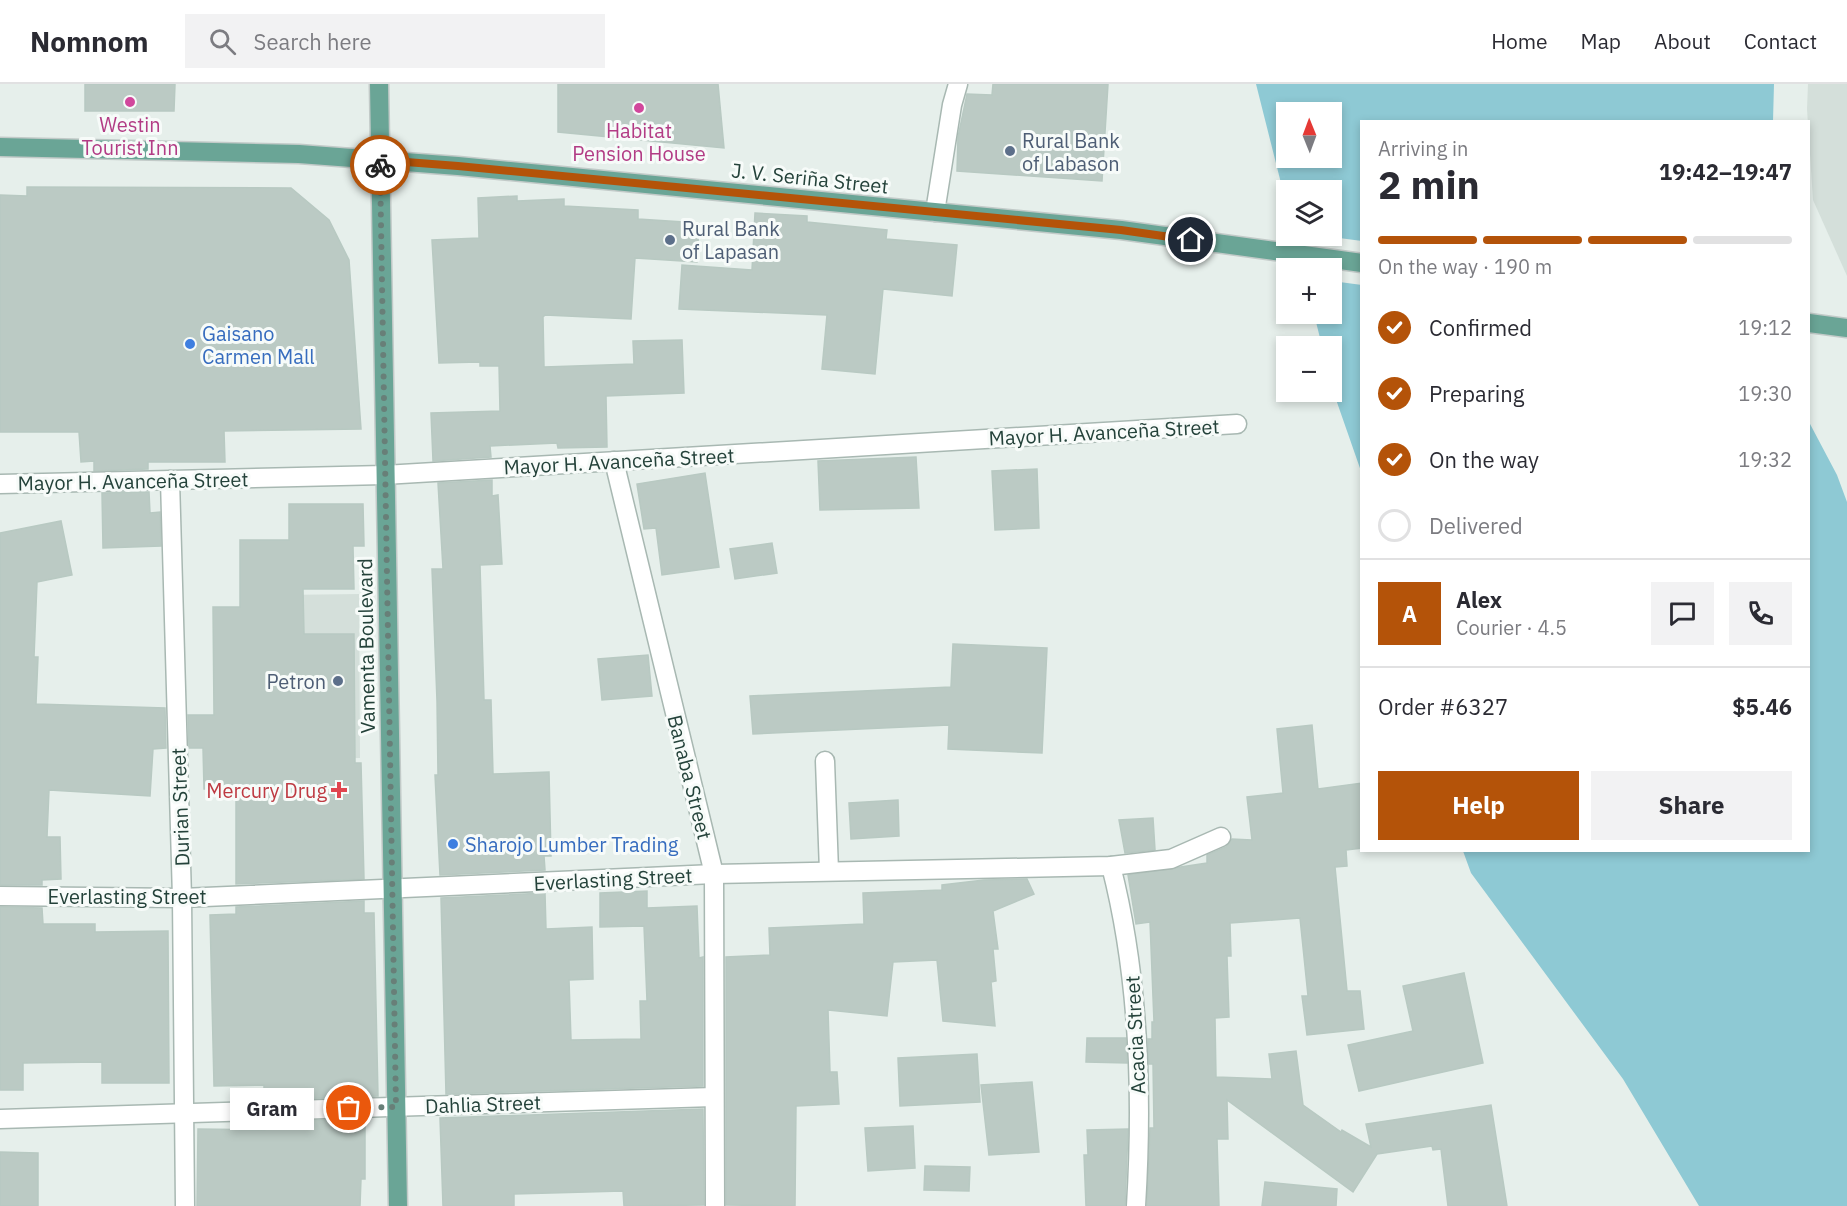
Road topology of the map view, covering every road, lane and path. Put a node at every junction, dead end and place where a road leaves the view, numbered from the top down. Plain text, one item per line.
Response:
1 (379, 84) edge
2 (958, 84) edge
3 (0, 147) edge
4 (380, 160) junction
5 (935, 212) junction
6 (1360, 263) edge
7 (1810, 323) edge
8 (1847, 328) edge
9 (1237, 424) dead end
10 (614, 461) junction
11 (384, 475) junction
12 (170, 480) junction
13 (0, 484) edge
14 (825, 761) dead end
15 (1221, 837) dead end
16 (1111, 866) junction
17 (830, 871) junction
18 (714, 874) junction
19 (394, 889) junction
20 (0, 896) edge
21 (182, 898) junction
22 (714, 1097) junction
23 (396, 1107) junction
24 (184, 1114) junction
25 (0, 1119) edge
26 (185, 1206) edge
27 (398, 1206) edge
28 (715, 1206) edge
29 (1136, 1206) edge

1 - 4 main road, Vamenta Boulevard
2 - 5 street
3 - 4 main road, J. V. Seriña Street
4 - 5 main road, J. V. Seriña Street
4 - 11 main road, Vamenta Boulevard
5 - 6 main road, J. V. Seriña Street
7 - 8 main road
9 - 10 street, Mayor H. Avanceña Street
10 - 11 street, Mayor H. Avanceña Street
10 - 18 street, Banaba Street
11 - 12 street, Mayor H. Avanceña Street
11 - 19 main road, Vamenta Boulevard
12 - 13 street, Mayor H. Avanceña Street
12 - 21 street, Durian Street
14 - 17 street
15 - 16 street, Everlasting Street
16 - 17 street, Everlasting Street
16 - 29 street, Acacia Street
17 - 18 street, Everlasting Street
18 - 19 street, Everlasting Street
18 - 22 street, Banaba Street
19 - 21 street, Everlasting Street
19 - 23 main road, Vamenta Boulevard
20 - 21 street, Everlasting Street
21 - 24 street, Durian Street
22 - 23 street, Dahlia Street
22 - 28 street, Banaba Street
23 - 24 street, Dahlia Street
23 - 27 main road, Vamenta Boulevard
24 - 25 street, Dahlia Street
24 - 26 street, Durian Street

